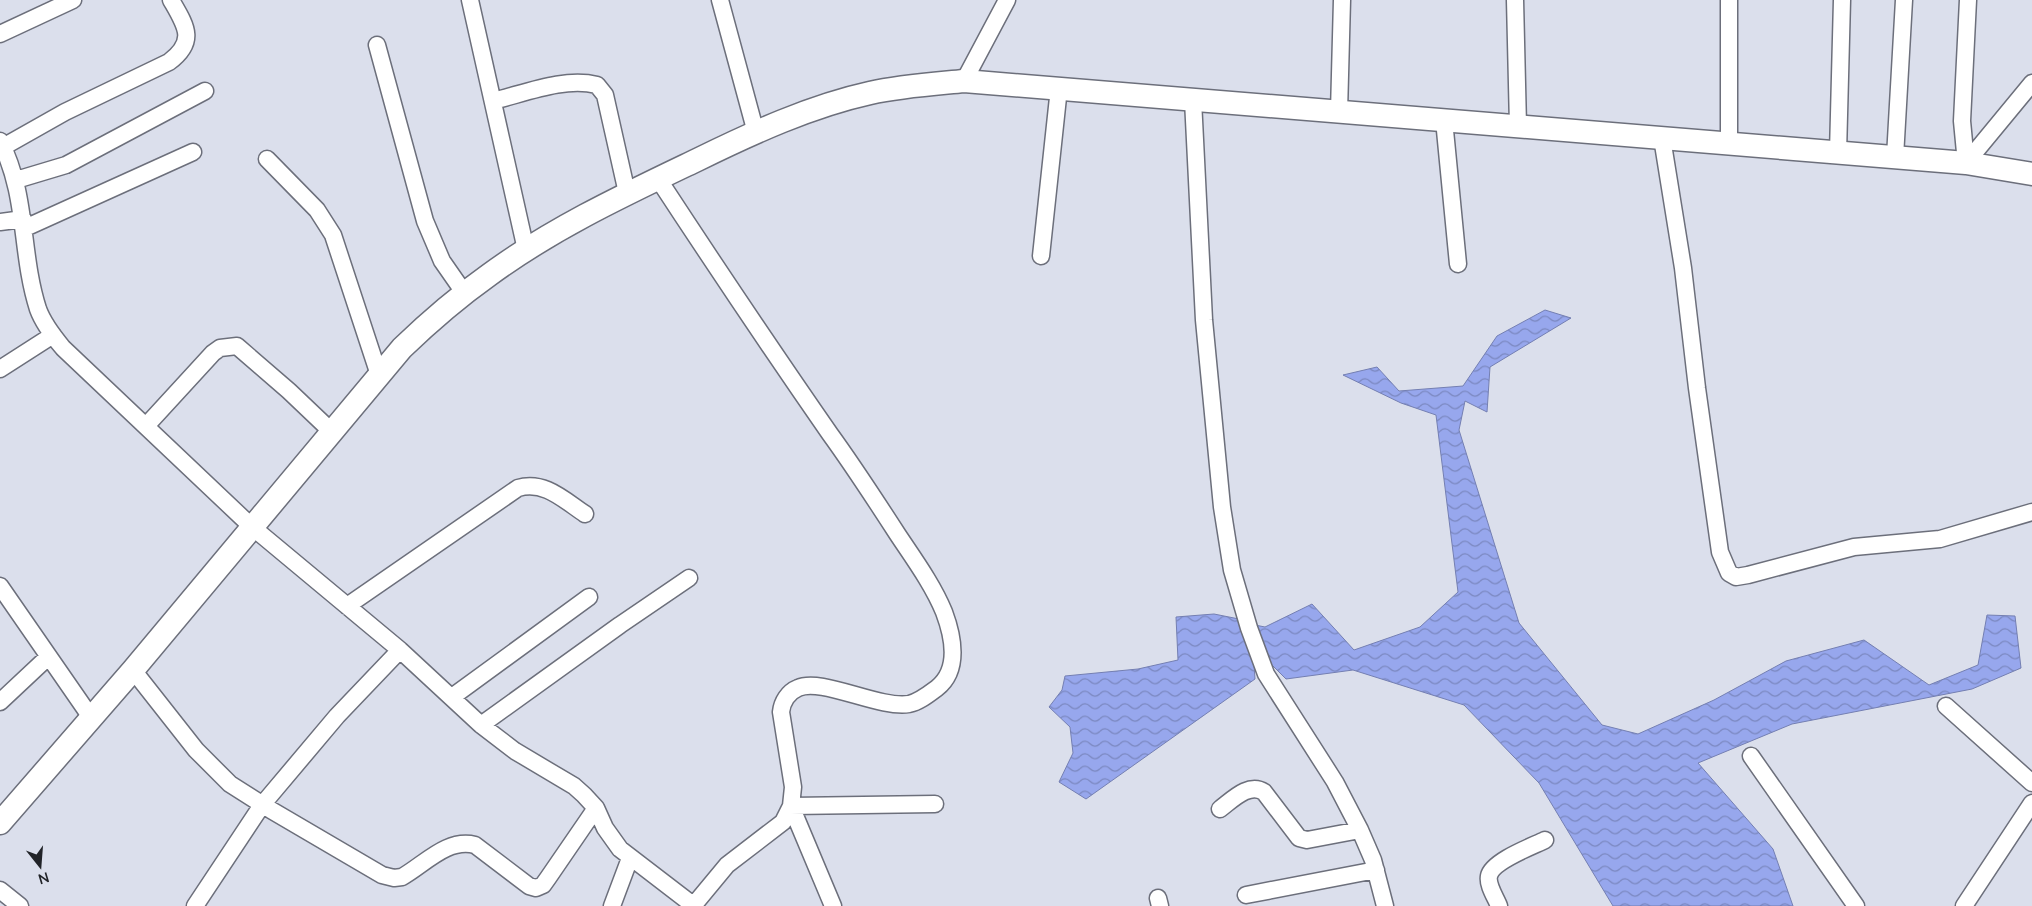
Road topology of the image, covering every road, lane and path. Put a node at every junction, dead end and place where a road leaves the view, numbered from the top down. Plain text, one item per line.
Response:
1 (72, 0) edge
2 (171, 0) edge
3 (470, 0) edge
4 (720, 0) edge
5 (1007, 0) edge
6 (1342, 0) edge
7 (1515, 0) edge
8 (1729, 0) edge
9 (1842, 0) edge
10 (1904, 0) edge
11 (1968, 0) edge
12 (0, 34) edge
13 (377, 45) dead end
14 (964, 81) junction
15 (2032, 83) edge
16 (1059, 88) junction
17 (205, 91) dead end
18 (1193, 100) junction
19 (493, 101) junction
20 (1338, 112) junction
21 (1444, 120) junction
22 (1518, 126) junction
23 (756, 133) junction
24 (1662, 138) junction
25 (2, 144) edge
26 (1729, 144) junction
27 (193, 152) dead end
28 (1838, 153) junction
29 (1895, 157) junction
30 (268, 159) dead end
31 (1966, 163) junction
32 (9, 173) edge
33 (2032, 174) edge
34 (657, 178) junction
35 (627, 193) junction
36 (0, 222) edge
37 (24, 224) junction
38 (526, 250) junction
39 (1041, 256) dead end
40 (1458, 264) dead end
41 (465, 294) junction
42 (53, 335) junction
43 (0, 369) edge
44 (379, 375) junction
45 (146, 426) junction
46 (331, 431) junction
47 (2032, 512) edge
48 (585, 514) dead end
49 (251, 526) junction
50 (690, 578) dead end
51 (0, 586) edge
52 (589, 597) dead end
53 (347, 606) junction
54 (400, 650) junction
55 (48, 657) junction
56 (133, 670) junction
57 (452, 697) junction
58 (0, 702) edge
59 (1946, 706) dead end
60 (90, 716) junction
61 (481, 725) junction
62 (1751, 756) dead end
63 (2032, 783) edge
64 (2032, 803) edge
65 (935, 804) dead end
66 (262, 805) junction
67 (791, 806) junction
68 (596, 808) junction
69 (1220, 809) dead end
70 (0, 823) edge
71 (1360, 830) junction
72 (1546, 840) dead end
73 (630, 858) junction
74 (1376, 870) junction
75 (0, 890) edge
76 (1246, 896) dead end
77 (693, 905) edge
78 (20, 906) edge
79 (195, 906) edge
80 (612, 906) edge
81 (833, 906) edge
82 (1385, 906) edge
83 (1499, 906) edge
84 (1856, 906) edge
85 (1964, 906) edge

1 - 12 street
2 - 25 street
3 - 19 street
4 - 23 street
5 - 14 street
6 - 20 street
7 - 22 street
8 - 26 street
9 - 28 street
10 - 29 street
11 - 31 street
13 - 41 street
14 - 16 street
14 - 23 street
15 - 31 street
16 - 18 street
16 - 39 street
17 - 32 street
18 - 20 street
18 - 71 street
19 - 35 street
19 - 38 street
20 - 21 street
21 - 22 street
21 - 40 street
22 - 24 street
23 - 34 street
24 - 26 street
24 - 47 street
25 - 32 street
26 - 28 street
27 - 37 street
28 - 29 street
29 - 31 street
30 - 44 street
31 - 33 street
32 - 37 street
34 - 35 street
34 - 67 street
35 - 38 street
36 - 37 street
37 - 42 street
38 - 41 street
41 - 44 street
42 - 43 street
42 - 45 street
44 - 46 street
45 - 46 street
45 - 49 street
46 - 49 street
48 - 53 street
49 - 53 street
49 - 56 street
50 - 61 street
51 - 55 street
52 - 57 street
53 - 54 street
54 - 57 street
54 - 66 street
55 - 58 street
55 - 60 street
56 - 60 street
56 - 66 street
57 - 61 street
59 - 63 street
60 - 70 street
61 - 68 street
62 - 84 street
64 - 85 street
65 - 67 street
66 - 68 street
66 - 79 street
67 - 77 street
67 - 81 street
68 - 73 street
69 - 71 street
71 - 74 street
72 - 83 street
73 - 77 street
73 - 80 street
74 - 76 street
74 - 82 street
75 - 78 street

